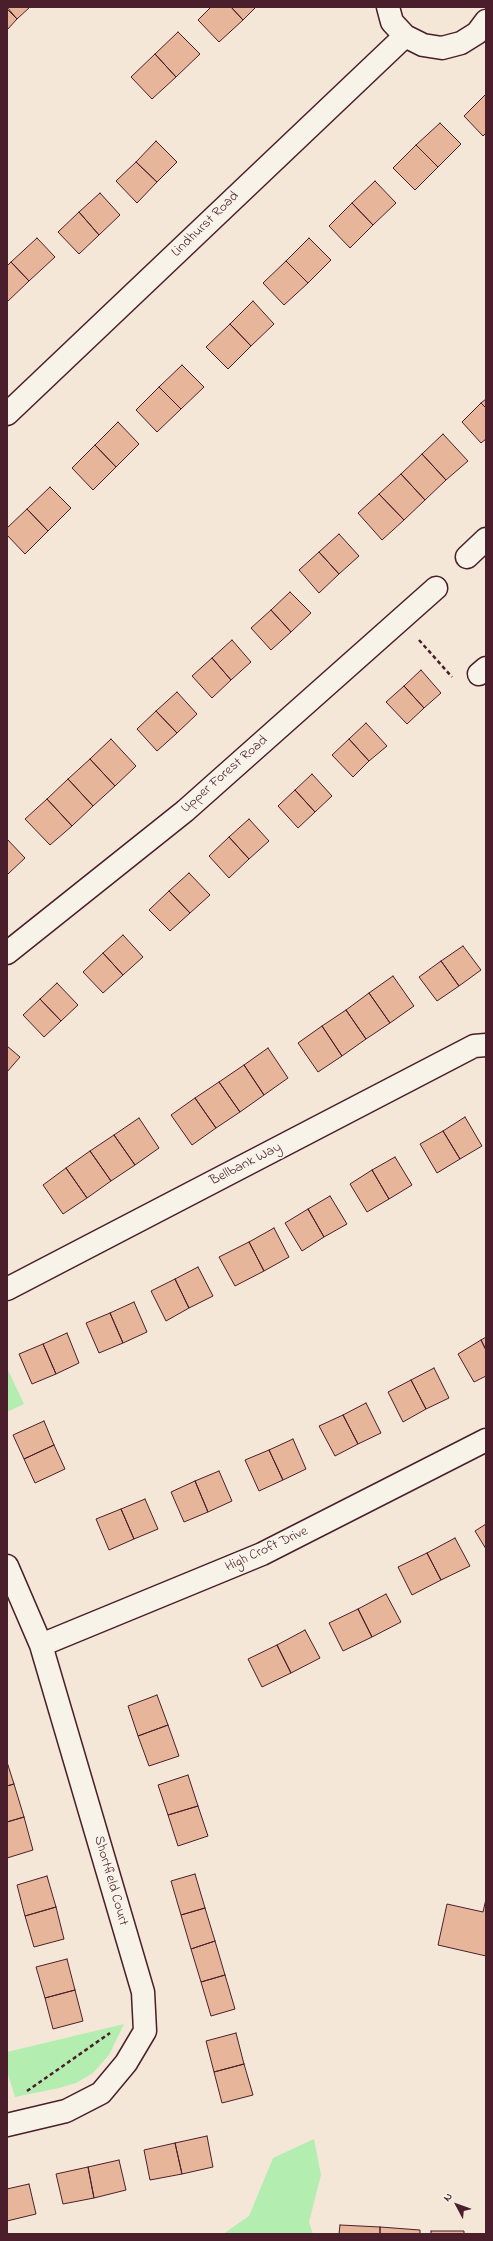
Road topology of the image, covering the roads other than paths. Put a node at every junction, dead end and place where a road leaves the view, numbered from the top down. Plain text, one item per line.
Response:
1 (388, 7) edge
2 (486, 21) edge
3 (405, 36) junction
4 (7, 414) edge
5 (486, 539) edge
6 (467, 557) dead end
7 (436, 588) dead end
8 (7, 953) edge
9 (486, 1045) edge
10 (7, 1289) edge
11 (486, 1440) edge
12 (7, 1566) edge
13 (41, 1645) junction
14 (15, 2124) edge

1 - 3 street
2 - 3 street
3 - 4 street, Lindhurst Road
5 - 6 street
7 - 8 street, Upper Forest Road
9 - 10 street, Bellbank Way
11 - 13 street, High Croft Drive
12 - 13 street, Shortfield Court
13 - 14 street, Shortfield Court

